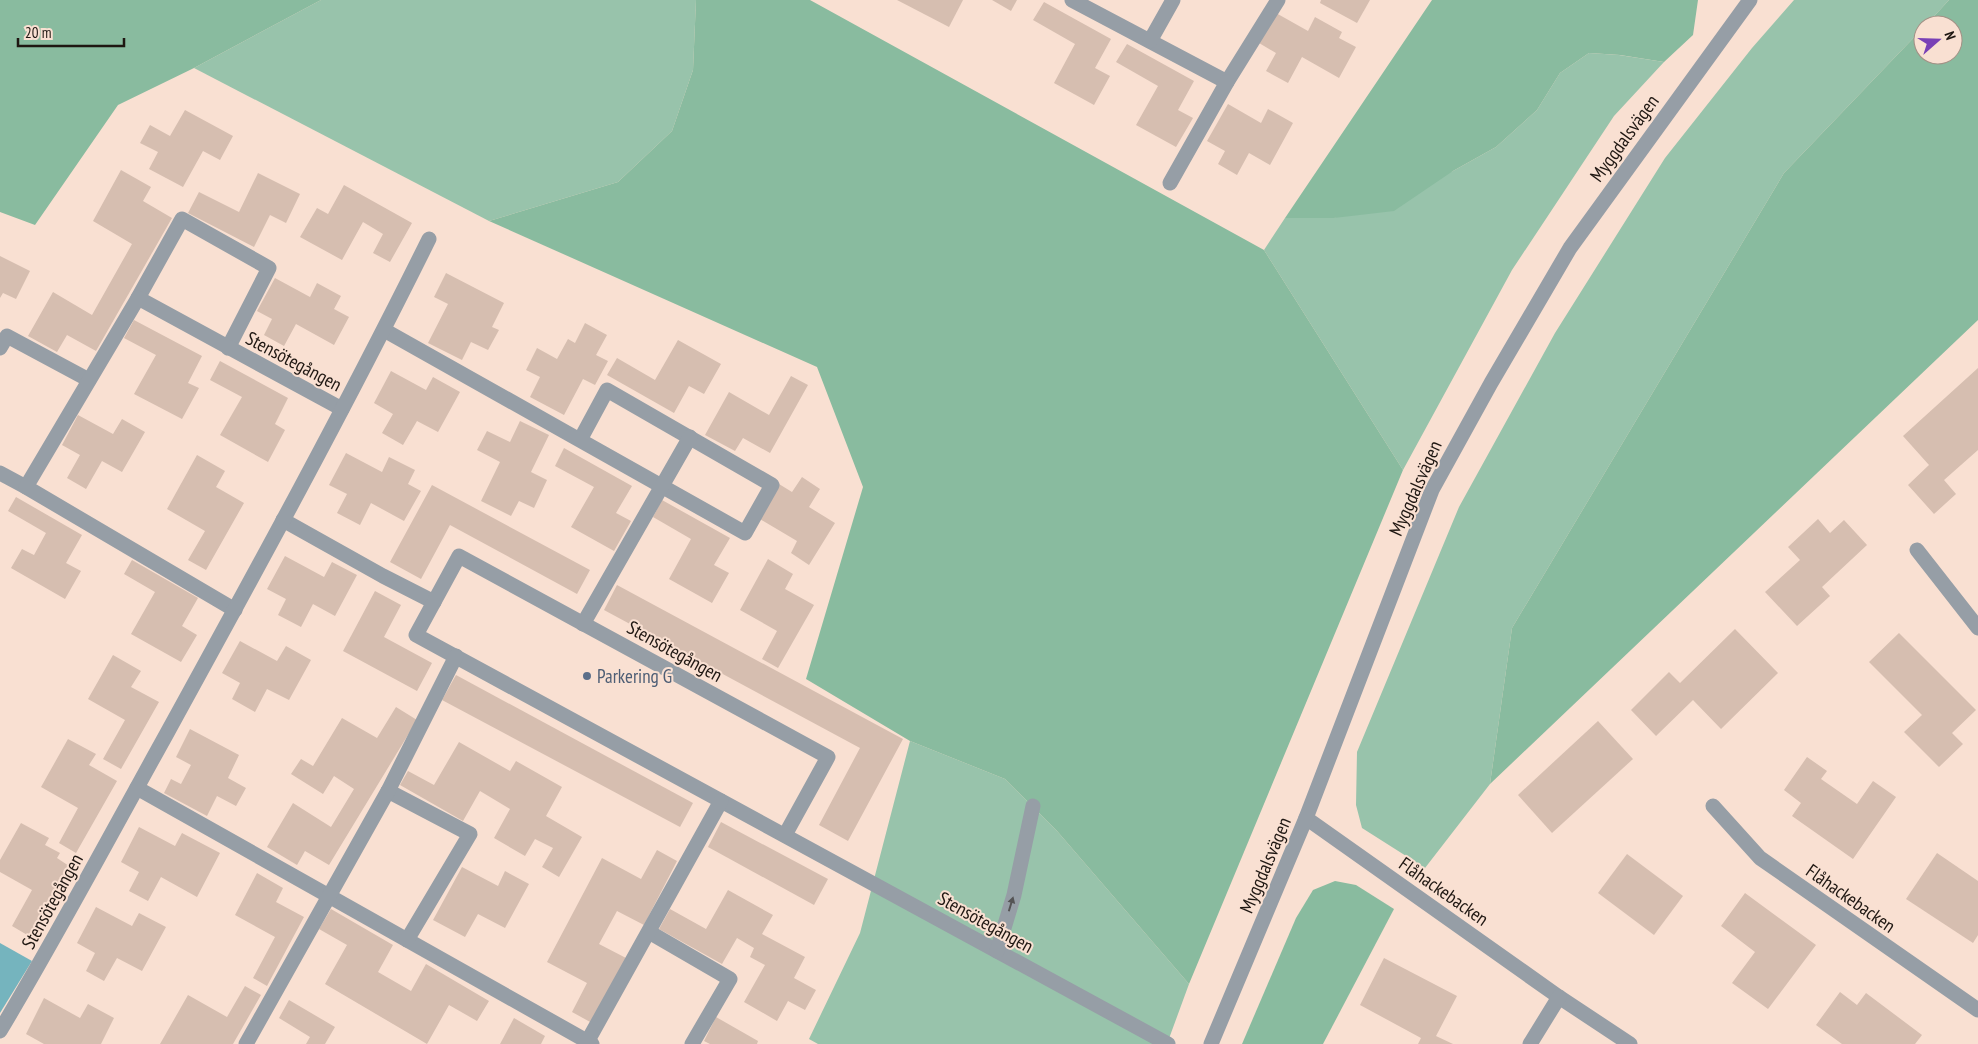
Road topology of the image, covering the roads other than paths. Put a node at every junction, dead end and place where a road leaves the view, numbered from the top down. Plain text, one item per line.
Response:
1 (1072, 0) edge
2 (1173, 0) edge
3 (1278, 0) edge
4 (1750, 0) edge
5 (1150, 41) junction
6 (1227, 82) junction
7 (1170, 183) dead end
8 (429, 239) dead end
9 (138, 298) junction
10 (384, 330) junction
11 (0, 348) edge
12 (228, 348) junction
13 (89, 380) junction
14 (342, 409) junction
15 (690, 437) junction
16 (580, 440) junction
17 (0, 474) edge
18 (662, 486) junction
19 (26, 487) junction
20 (283, 520) junction
21 (1917, 550) dead end
22 (434, 602) junction
23 (235, 610) junction
24 (583, 624) junction
25 (1978, 628) edge
26 (456, 656) junction
27 (136, 788) junction
28 (388, 791) junction
29 (721, 801) junction
30 (1033, 806) dead end
31 (1713, 806) dead end
32 (1306, 818) junction
33 (785, 835) junction
34 (329, 896) junction
35 (649, 932) junction
36 (407, 940) junction
37 (997, 951) junction
38 (1559, 997) junction
39 (1978, 1010) edge
40 (0, 1031) edge
41 (589, 1043) edge
42 (246, 1044) edge
43 (692, 1044) edge
44 (1168, 1044) edge
45 (1212, 1044) edge
46 (1530, 1044) edge
47 (1630, 1044) edge

1 - 5 street
2 - 5 street
3 - 6 street
4 - 32 street, Myggdalsvägen
5 - 6 street
6 - 7 street
8 - 10 street, Stensötegången
9 - 12 street, Stensötegången
9 - 12 street, Stensötegången
9 - 13 street, Stensötegången
10 - 14 street, Stensötegången
10 - 16 street
11 - 13 street
12 - 14 street, Stensötegången
13 - 19 street, Stensötegången
14 - 20 street, Stensötegången
15 - 16 street
15 - 18 street
15 - 18 street
16 - 18 street
17 - 19 street
18 - 24 street
19 - 23 street
20 - 22 street
20 - 23 street, Stensötegången
21 - 25 street
22 - 24 street, Stensötegången
22 - 26 street, Stensötegången
23 - 27 street, Stensötegången
24 - 33 street, Stensötegången
26 - 28 street
26 - 29 street, Stensötegången
27 - 34 street
27 - 40 street, Stensötegången
28 - 34 street
28 - 36 street
29 - 33 street, Stensötegången
29 - 35 street
37 -> 30 street
31 - 39 street, Flåhackebacken
32 - 38 street, Flåhackebacken
32 - 45 street, Myggdalsvägen
33 - 37 street, Stensötegången
34 - 36 street
34 - 42 street
35 - 41 street
35 - 43 street
36 - 41 street
37 - 44 street, Stensötegången
38 - 46 street
38 - 47 street, Flåhackebacken

